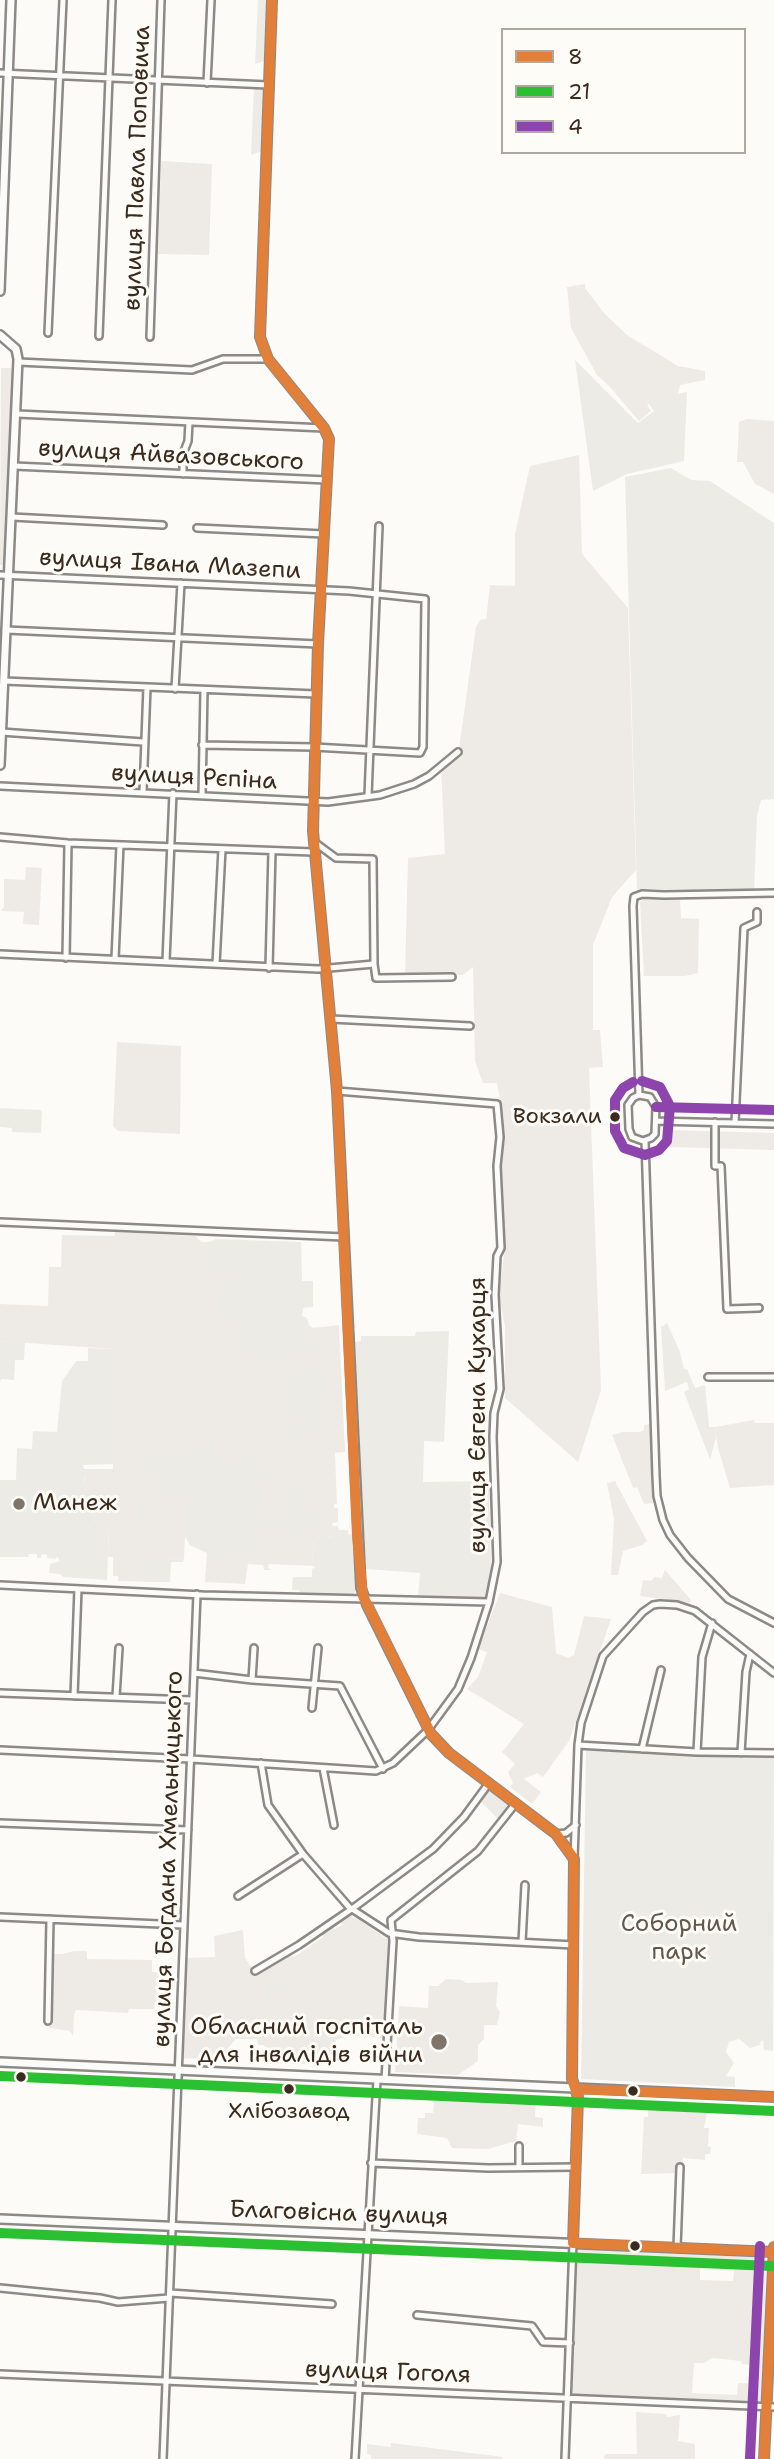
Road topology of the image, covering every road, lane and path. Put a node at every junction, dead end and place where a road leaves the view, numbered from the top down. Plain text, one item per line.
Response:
1 (12, 0) edge
2 (62, 0) edge
3 (112, 0) edge
4 (161, 0) edge
5 (211, 0) edge
6 (272, 0) edge
7 (4, 73) edge
8 (59, 75) junction
9 (109, 77) junction
10 (159, 81) junction
11 (207, 83) junction
12 (268, 85) junction
13 (0, 291) edge
14 (48, 333) dead end
15 (0, 335) edge
16 (99, 336) dead end
17 (150, 337) dead end
18 (268, 359) junction
19 (18, 362) junction
20 (17, 414) junction
21 (189, 422) junction
22 (324, 428) junction
23 (14, 466) junction
24 (183, 474) junction
25 (327, 480) junction
26 (12, 517) junction
27 (163, 525) dead end
28 (379, 526) dead end
29 (197, 528) dead end
30 (324, 534) junction
31 (0, 575) edge
32 (9, 575) junction
33 (181, 583) junction
34 (320, 590) junction
35 (377, 594) junction
36 (6, 629) junction
37 (179, 637) junction
38 (318, 644) junction
39 (4, 681) junction
40 (147, 687) junction
41 (175, 690) junction
42 (204, 690) junction
43 (316, 694) junction
44 (1, 731) edge
45 (143, 742) junction
46 (202, 745) junction
47 (313, 747) junction
48 (368, 751) junction
49 (458, 752) dead end
50 (0, 765) edge
51 (0, 786) edge
52 (143, 792) junction
53 (173, 793) junction
54 (202, 796) junction
55 (368, 796) junction
56 (312, 802) junction
57 (0, 837) edge
58 (313, 841) junction
59 (68, 843) junction
60 (120, 845) junction
61 (171, 847) junction
62 (222, 849) junction
63 (272, 851) junction
64 (313, 852) junction
65 (774, 893) edge
66 (757, 912) dead end
67 (0, 954) edge
68 (66, 958) junction
69 (115, 959) junction
70 (166, 961) junction
71 (216, 964) junction
72 (374, 964) junction
73 (269, 968) junction
74 (326, 969) junction
75 (452, 977) dead end
76 (331, 1019) junction
77 (470, 1026) dead end
78 (337, 1091) junction
79 (639, 1095) junction
80 (656, 1121) junction
81 (715, 1122) junction
82 (735, 1123) junction
83 (774, 1124) edge
84 (645, 1141) junction
85 (0, 1222) edge
86 (344, 1237) junction
87 (759, 1308) dead end
88 (708, 1377) dead end
89 (774, 1377) edge
90 (0, 1585) edge
91 (78, 1589) junction
92 (197, 1594) junction
93 (364, 1599) junction
94 (489, 1602) junction
95 (712, 1623) junction
96 (774, 1623) edge
97 (120, 1648) dead end
98 (254, 1648) dead end
99 (318, 1648) dead end
100 (750, 1654) junction
101 (661, 1670) dead end
102 (194, 1673) junction
103 (774, 1673) edge
104 (252, 1680) junction
105 (314, 1684) junction
106 (0, 1693) edge
107 (74, 1696) junction
108 (117, 1697) junction
109 (192, 1700) junction
110 (312, 1708) dead end
111 (428, 1730) junction
112 (578, 1745) junction
113 (642, 1749) junction
114 (0, 1750) edge
115 (697, 1752) junction
116 (741, 1753) junction
117 (774, 1753) edge
118 (191, 1759) junction
119 (261, 1763) junction
120 (323, 1768) junction
121 (383, 1769) junction
122 (489, 1783) junction
123 (516, 1803) junction
124 (0, 1823) edge
125 (334, 1825) dead end
126 (576, 1825) junction
127 (187, 1830) junction
128 (556, 1834) junction
129 (303, 1854) junction
130 (574, 1859) junction
131 (525, 1885) dead end
132 (238, 1896) dead end
133 (352, 1909) junction
134 (0, 1917) edge
135 (50, 1919) junction
136 (183, 1926) junction
137 (393, 1934) junction
138 (522, 1942) junction
139 (574, 1945) junction
140 (255, 1971) dead end
141 (48, 2021) dead end
142 (0, 2062) edge
143 (179, 2070) junction
144 (381, 2080) junction
145 (576, 2089) junction
146 (774, 2097) edge
147 (519, 2146) dead end
148 (371, 2163) junction
149 (519, 2167) junction
150 (576, 2167) junction
151 (680, 2167) dead end
152 (0, 2219) edge
153 (173, 2226) junction
154 (367, 2235) junction
155 (573, 2243) junction
156 (774, 2247) edge
157 (677, 2248) junction
158 (774, 2252) edge
159 (0, 2288) edge
160 (169, 2296) junction
161 (332, 2304) dead end
162 (417, 2315) dead end
163 (570, 2343) junction
164 (0, 2375) edge
165 (166, 2382) junction
166 (359, 2389) junction
167 (568, 2399) junction
168 (770, 2407) edge
169 (163, 2459) edge
170 (355, 2459) edge
171 (565, 2459) edge
172 (764, 2459) edge

1 - 7 main road
2 - 8 street
3 - 9 street
4 - 10 street, вулиця Павла Поповича
5 - 11 street
6 - 12 main road
7 - 8 street
7 - 13 main road
8 - 9 street
8 - 14 street
9 - 10 street
9 - 16 street
10 - 11 street
10 - 17 street, вулиця Павла Поповича
11 - 12 street
12 - 18 main road
15 - 19 main road
18 - 19 street
18 - 22 main road
19 - 20 main road
20 - 21 street
20 - 23 main road
21 - 22 street
21 - 24 street
22 - 25 main road
23 - 24 street, вулиця Айвазовського
23 - 26 main road
24 - 25 street, вулиця Айвазовського
25 - 30 main road
26 - 27 street
26 - 32 main road
28 - 35 street
29 - 30 street
30 - 34 main road
31 - 32 street, вулиця Івана Мазепи
32 - 33 street, вулиця Івана Мазепи
32 - 36 main road
33 - 34 street, вулиця Івана Мазепи
33 - 37 street
34 - 35 street, вулиця Івана Мазепи
34 - 38 main road
35 - 48 street
35 - 48 street, вулиця Івана Мазепи
36 - 37 street
36 - 39 main road
37 - 38 street
37 - 41 street
38 - 43 main road
39 - 40 street
39 - 44 main road
40 - 41 street
40 - 45 street
41 - 42 street
42 - 43 street
42 - 46 street
43 - 47 main road
44 - 45 street
44 - 50 main road
45 - 52 street
46 - 47 street
46 - 54 street
47 - 48 street
47 - 56 main road
48 - 55 street
49 - 55 street, вулиця Рєпіна
51 - 52 street, вулиця Рєпіна
52 - 53 street, вулиця Рєпіна
53 - 54 street, вулиця Рєпіна
53 - 61 street
54 - 56 street, вулиця Рєпіна
55 - 56 street, вулиця Рєпіна
56 - 58 main road
57 - 59 street
58 - 64 main road
58 - 72 street
59 - 60 street
59 - 68 street
60 - 61 street
60 - 69 street
61 - 62 street
61 - 70 street
62 - 63 street
62 - 71 street
63 - 64 street
63 - 73 street
64 - 74 main road
65 - 79 street
66 - 82 street
67 - 68 street
68 - 69 street
69 - 70 street
70 - 71 street
71 - 73 street
72 - 74 street
72 - 75 street
73 - 74 street
74 - 76 main road
76 - 77 street
76 - 78 main road
78 - 86 main road
78 - 94 street, вулиця Євгена Кухарця
79 - 80 street
79 - 84 street
80 - 81 street
80 - 84 street
81 - 82 street
81 - 87 street
82 - 83 street
84 - 96 street
85 - 86 street
86 - 93 main road
88 - 89 street
90 - 91 street
91 - 92 street
91 - 107 street
92 - 93 street
92 - 102 street, вулиця Богдана Хмельницького
93 - 94 street
93 - 111 main road
94 - 111 street, вулиця Євгена Кухарця
95 - 100 street
95 - 112 street
95 - 115 street
97 - 108 street
98 - 104 street
99 - 105 street
100 - 103 street
100 - 116 street
101 - 113 street
102 - 104 street
102 - 109 street, вулиця Богдана Хмельницького
104 - 105 street
105 - 110 street
105 - 121 street
106 - 107 street
107 - 108 street
108 - 109 street
109 - 118 street, вулиця Богдана Хмельницького
111 - 121 street, вулиця Євгена Кухарця
111 - 122 main road
112 - 113 street
112 - 126 street
113 - 115 street
114 - 118 street
115 - 116 street
116 - 117 street
118 - 119 street
118 - 127 street, вулиця Богдана Хмельницького
119 - 120 street
119 - 129 street
120 - 121 street
120 - 125 street
122 - 123 main road
122 - 133 street
123 - 128 main road
123 - 137 street
124 - 127 street
126 - 128 street
126 - 130 street
127 - 136 street, вулиця Богдана Хмельницького
128 - 130 main road
129 - 132 street
129 - 133 street
130 - 139 main road
131 - 138 street
133 - 137 street
133 - 140 street
134 - 135 street
135 - 136 street
135 - 141 street
136 - 143 street, вулиця Богдана Хмельницького
137 - 138 street
137 - 144 street
138 - 139 street
139 - 145 main road
142 - 143 main road
143 - 144 main road
143 - 153 street, вулиця Богдана Хмельницького
144 - 145 main road
144 - 148 street
145 - 146 main road
145 - 150 main road
147 - 149 street
148 - 149 street
148 - 154 street
149 - 150 street
150 - 155 main road
151 - 157 street
152 - 153 main road, Благовісна вулиця
153 - 154 main road, Благовісна вулиця
153 - 160 street, вулиця Богдана Хмельницького
154 - 155 main road, Благовісна вулиця
154 - 166 street
155 - 157 main road, Благовісна вулиця
155 - 163 street
156 - 158 main road
157 - 158 main road, Благовісна вулиця
158 - 168 main road
159 - 160 street
160 - 161 street
160 - 165 street, вулиця Богдана Хмельницького
162 - 163 street
163 - 167 street
164 - 165 street, вулиця Гоголя
165 - 166 street, вулиця Гоголя
165 - 169 street, вулиця Богдана Хмельницького
166 - 167 street, вулиця Гоголя
166 - 170 street
167 - 168 street, вулиця Гоголя
167 - 171 street
168 - 172 main road

